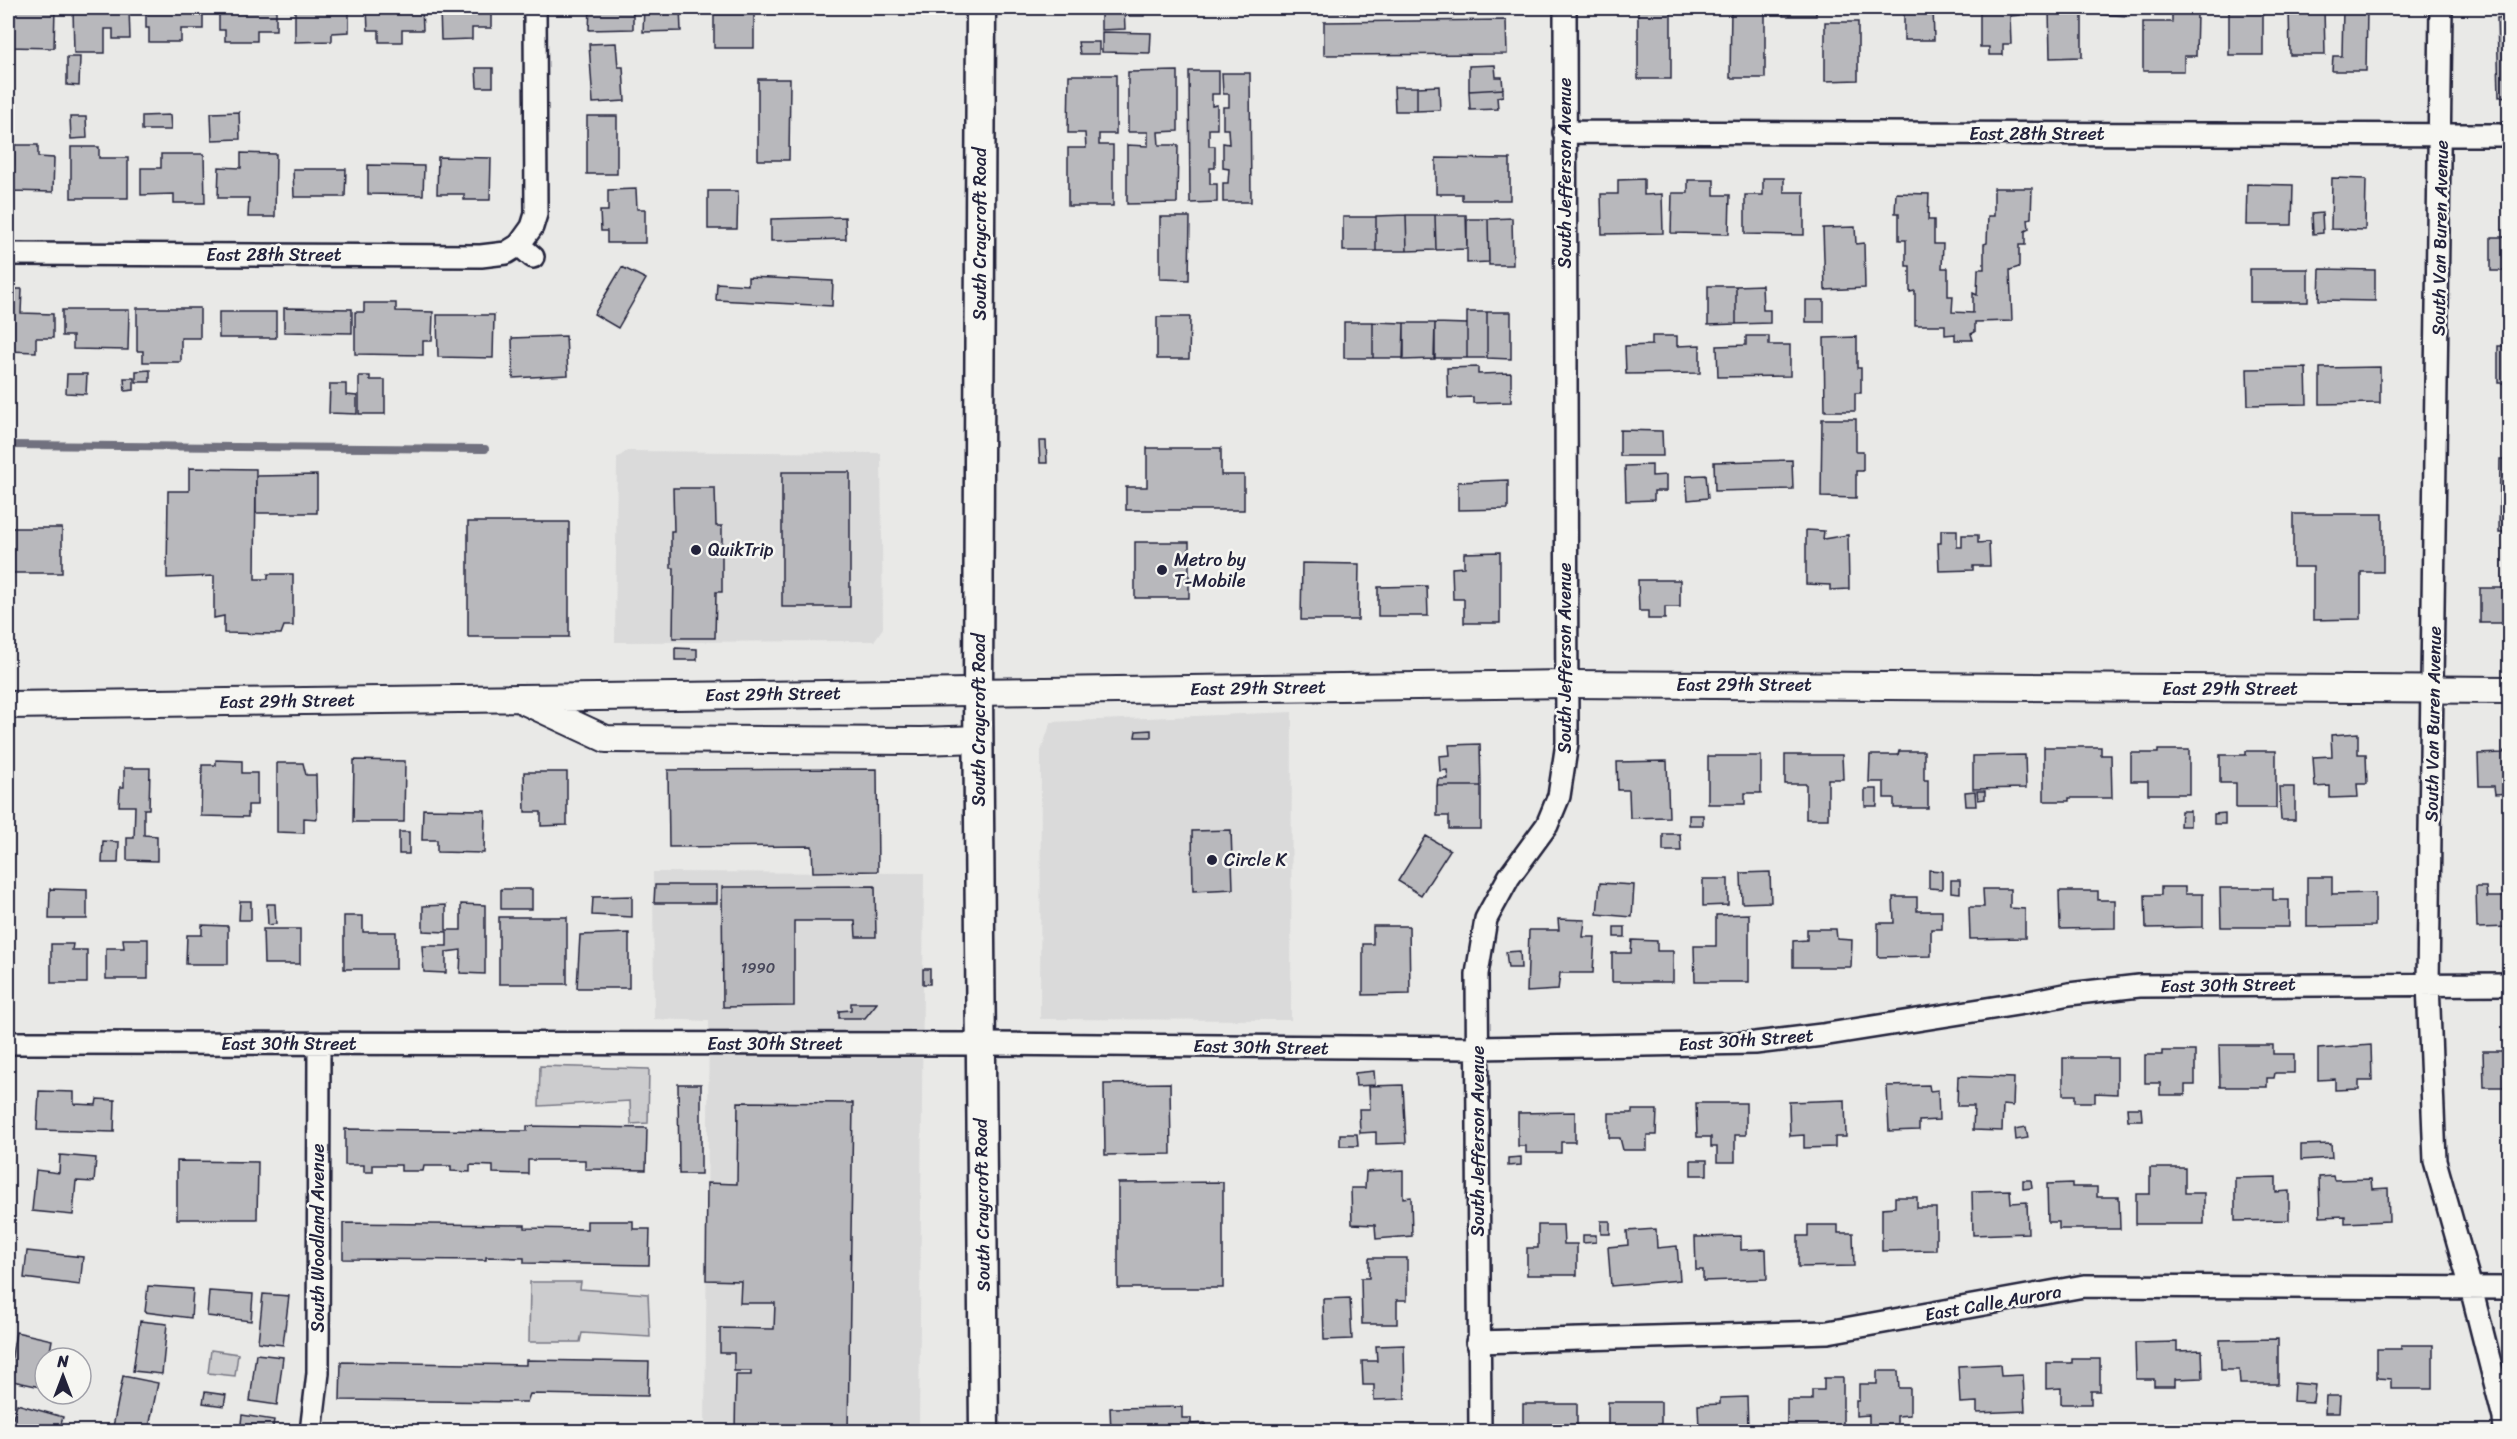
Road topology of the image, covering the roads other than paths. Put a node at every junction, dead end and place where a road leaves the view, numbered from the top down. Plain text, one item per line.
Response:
1 (535, 8) edge
2 (981, 8) edge
3 (1565, 8) edge
4 (2441, 8) edge
5 (1564, 132) junction
6 (2441, 135) junction
7 (2510, 135) edge
8 (8, 254) edge
9 (1566, 684) junction
10 (2433, 690) junction
11 (2510, 690) edge
12 (978, 692) junction
13 (519, 699) junction
14 (8, 705) edge
15 (979, 739) junction
16 (2428, 983) junction
17 (2510, 984) edge
18 (8, 1044) edge
19 (319, 1044) junction
20 (980, 1044) junction
21 (1478, 1048) junction
22 (2471, 1288) junction
23 (2510, 1288) edge
24 (1477, 1342) junction
25 (311, 1431) edge
26 (984, 1431) edge
27 (1480, 1431) edge
28 (2505, 1431) edge

1 - 8 street, East 28th Street
2 - 12 main road, South Craycroft Road
3 - 5 street, South Jefferson Avenue
4 - 6 street, South Van Buren Avenue
5 - 6 street, East 28th Street
5 - 9 street, South Jefferson Avenue
6 - 7 street, East 28th Street
6 - 10 street, South Van Buren Avenue
9 - 10 street, East 29th Street
9 - 12 street, East 29th Street
9 - 21 street, South Jefferson Avenue
10 - 11 street, East 29th Street
10 - 16 street, South Van Buren Avenue
12 - 13 street, East 29th Street
12 - 15 main road, South Craycroft Road
13 - 14 street, East 29th Street
13 - 15 street
15 - 20 main road, South Craycroft Road
16 - 17 street, East 30th Street
16 - 21 street, East 30th Street
16 - 22 street, South Van Buren Avenue
18 - 19 street, East 30th Street
19 - 20 street, East 30th Street
19 - 25 street, South Woodland Avenue
20 - 21 street, East 30th Street
20 - 26 main road, South Craycroft Road
21 - 24 street, South Jefferson Avenue
22 - 23 street, East Calle Aurora
22 - 24 street, East Calle Aurora
22 - 28 street, South Van Buren Avenue
24 - 27 street, South Jefferson Avenue

